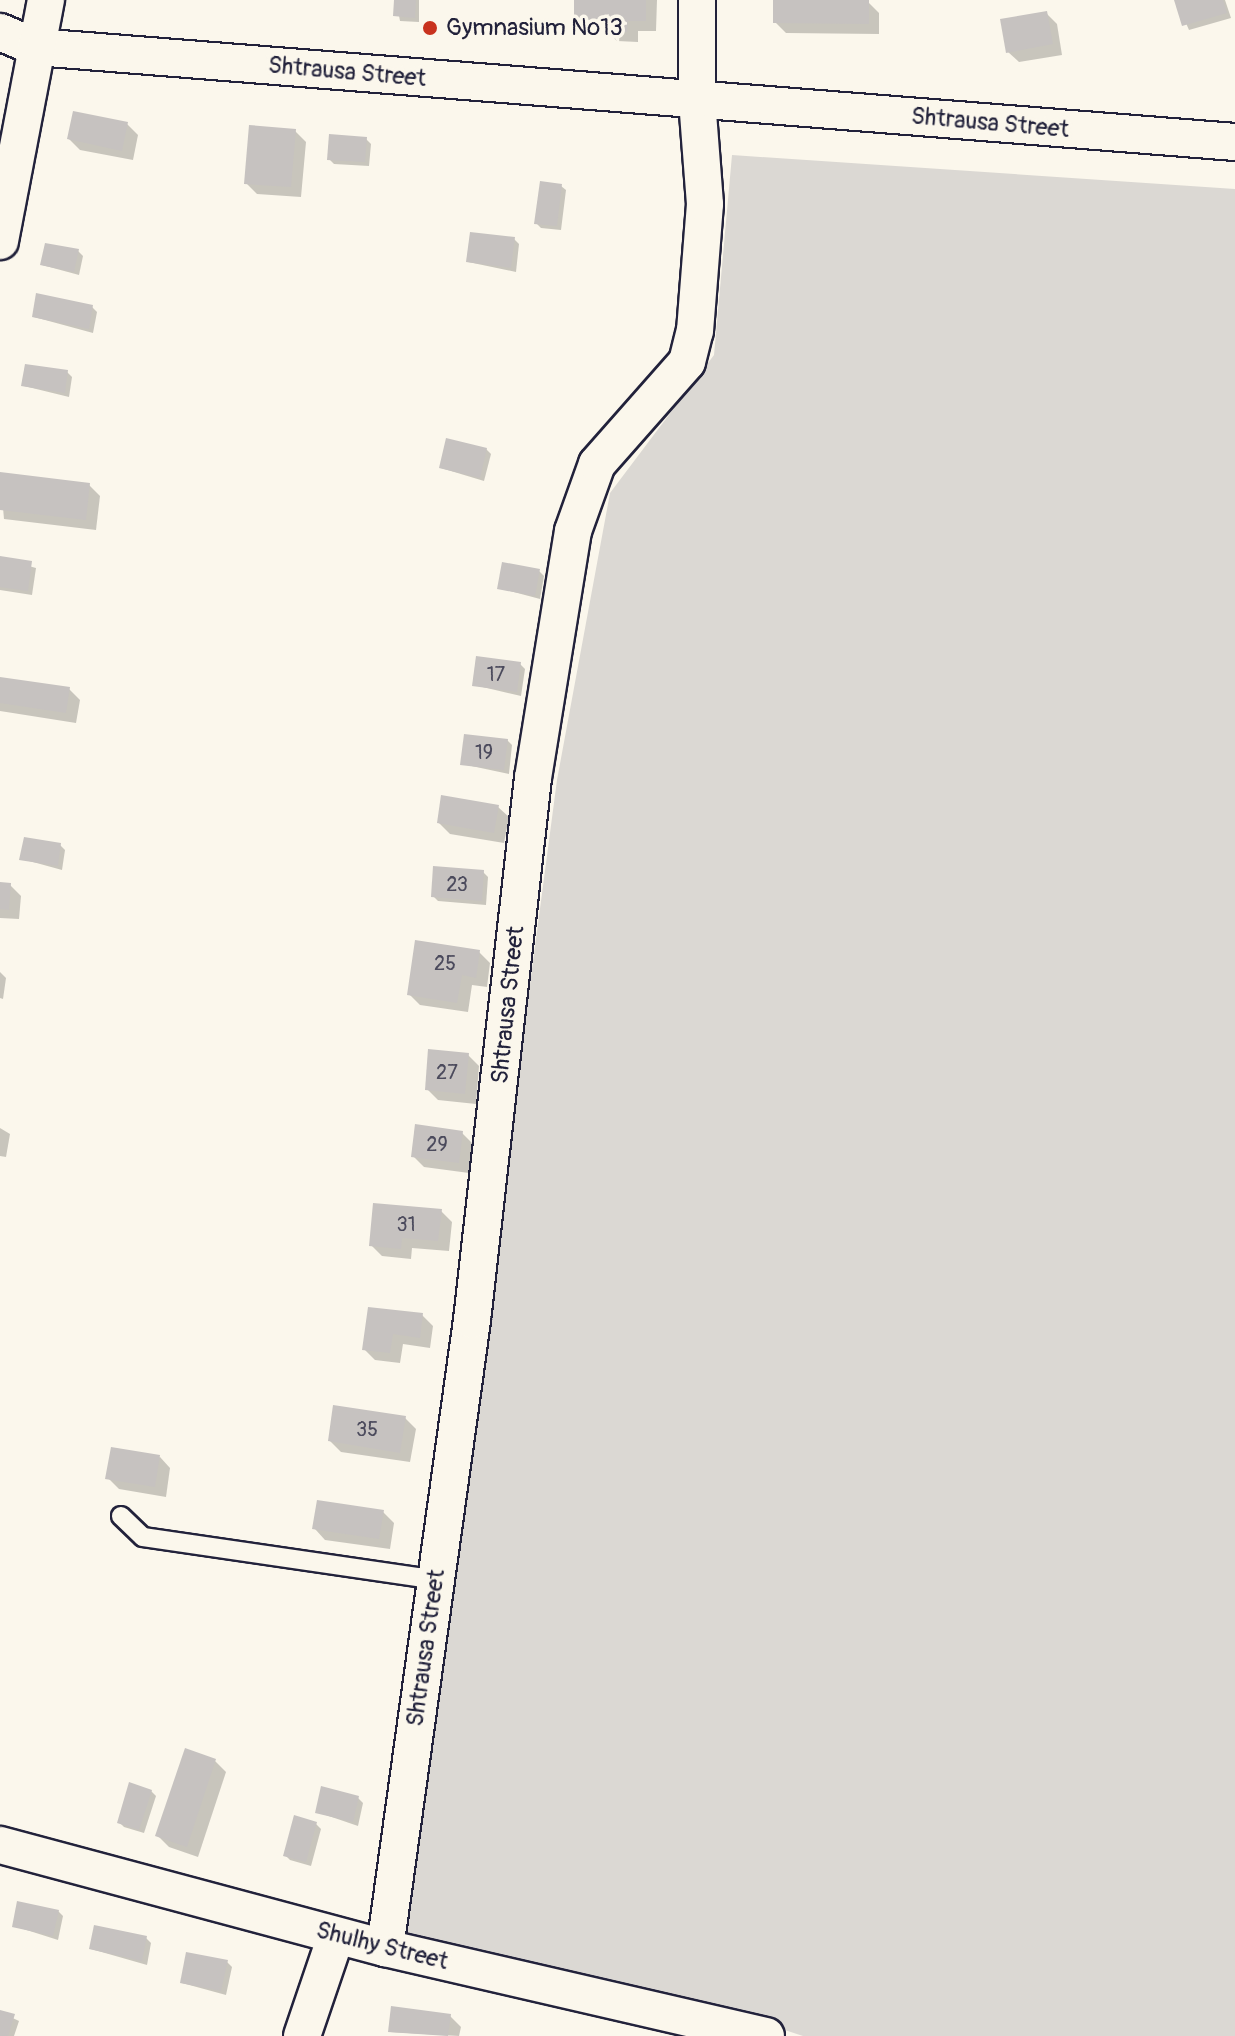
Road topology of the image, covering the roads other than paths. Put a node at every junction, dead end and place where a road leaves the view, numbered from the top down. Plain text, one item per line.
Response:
1 (46, 0) edge
2 (697, 0) edge
3 (0, 32) edge
4 (36, 47) junction
5 (697, 99) junction
6 (1235, 142) edge
7 (0, 241) edge
8 (121, 1516) dead end
9 (436, 1580) junction
10 (0, 1845) edge
11 (336, 1936) junction
12 (385, 1948) junction
13 (302, 2036) edge
14 (766, 2036) edge

1 - 4 street
2 - 5 street
3 - 4 street, Shtrausa Street
4 - 5 street, Shtrausa Street
4 - 7 street
5 - 6 street, Shtrausa Street
5 - 9 street, Shtrausa Street
8 - 9 lane
9 - 12 street, Shtrausa Street
10 - 11 street, Shulhy Street
11 - 12 street, Shulhy Street
11 - 13 street
12 - 14 street, Shulhy Street

